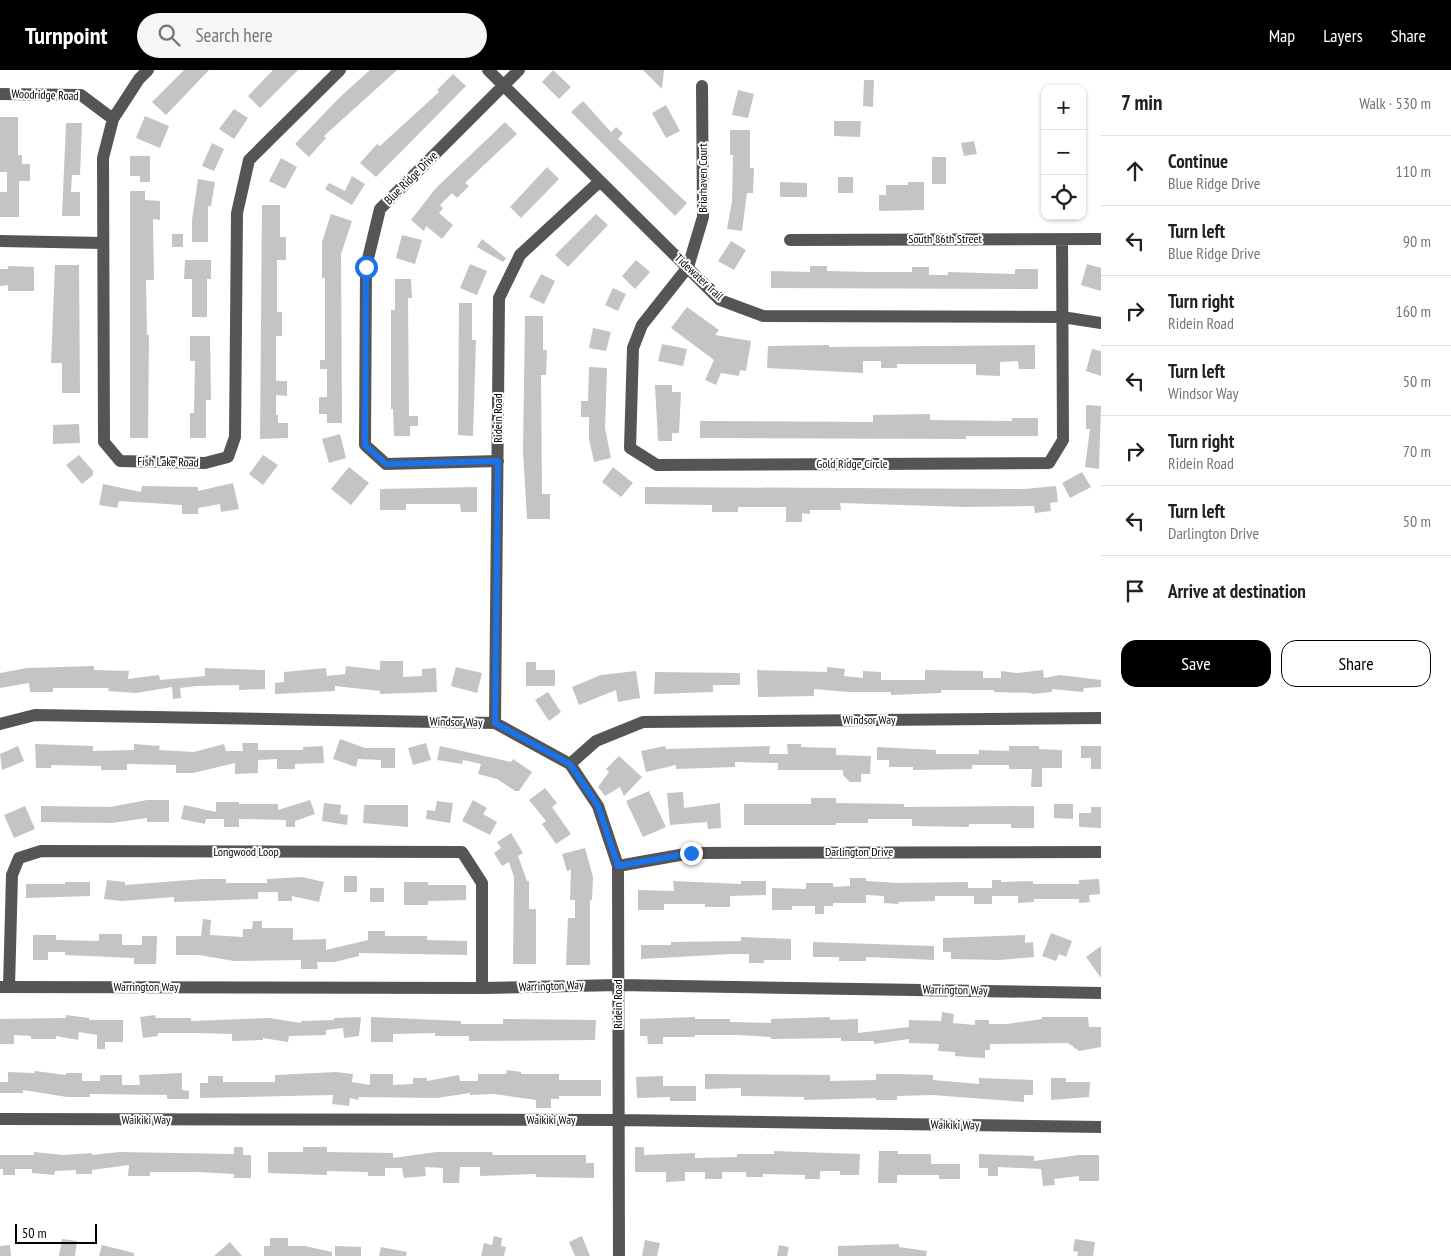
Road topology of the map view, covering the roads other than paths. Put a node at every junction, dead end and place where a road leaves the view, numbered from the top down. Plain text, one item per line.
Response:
1 (148, 70) edge
2 (340, 70) edge
3 (488, 70) edge
4 (519, 70) edge
5 (503, 85) junction
6 (702, 86) dead end
7 (0, 94) edge
8 (113, 119) junction
9 (599, 182) junction
10 (1062, 239) junction
11 (1101, 239) edge
12 (790, 240) dead end
13 (0, 241) edge
14 (104, 243) junction
15 (688, 267) junction
16 (1062, 317) junction
17 (1101, 323) edge
18 (498, 461) junction
19 (1101, 718) edge
20 (495, 723) junction
21 (0, 724) edge
22 (570, 764) junction
23 (1101, 852) edge
24 (618, 866) junction
25 (618, 984) junction
26 (4, 987) edge
27 (482, 988) junction
28 (1101, 992) edge
29 (0, 1119) edge
30 (619, 1120) junction
31 (1101, 1127) edge
32 (619, 1256) edge

1 - 8 street, Fish Lake Road
2 - 14 street, Fish Lake Road
3 - 5 street, Tidewater Trail
4 - 5 street, Blue Ridge Drive
5 - 9 street, Tidewater Trail
5 - 18 street, Blue Ridge Drive
6 - 15 street, Briarhaven Court
7 - 8 street, Woodridge Road
8 - 14 street, Fish Lake Road
9 - 15 street, Tidewater Trail
9 - 18 street, Ridein Road
10 - 11 street, South 86th Street
10 - 12 street, South 86th Street
10 - 16 street, Gold Ridge Circle
13 - 14 street
15 - 16 street, Tidewater Trail
15 - 16 street, Gold Ridge Circle
16 - 17 street, Tidewater Trail
18 - 20 street, Ridein Road
19 - 22 street, Windsor Way
20 - 21 street, Windsor Way
20 - 22 street, Windsor Way
22 - 24 street, Ridein Road
23 - 24 street, Darlington Drive
24 - 25 street, Ridein Road
25 - 27 street, Warrington Way
25 - 28 street, Warrington Way
25 - 30 street, Ridein Road
26 - 27 street, Warrington Way
26 - 27 street, Longwood Loop
29 - 30 street, Waikiki Way
30 - 31 street, Waikiki Way
30 - 32 street, Ridein Road

